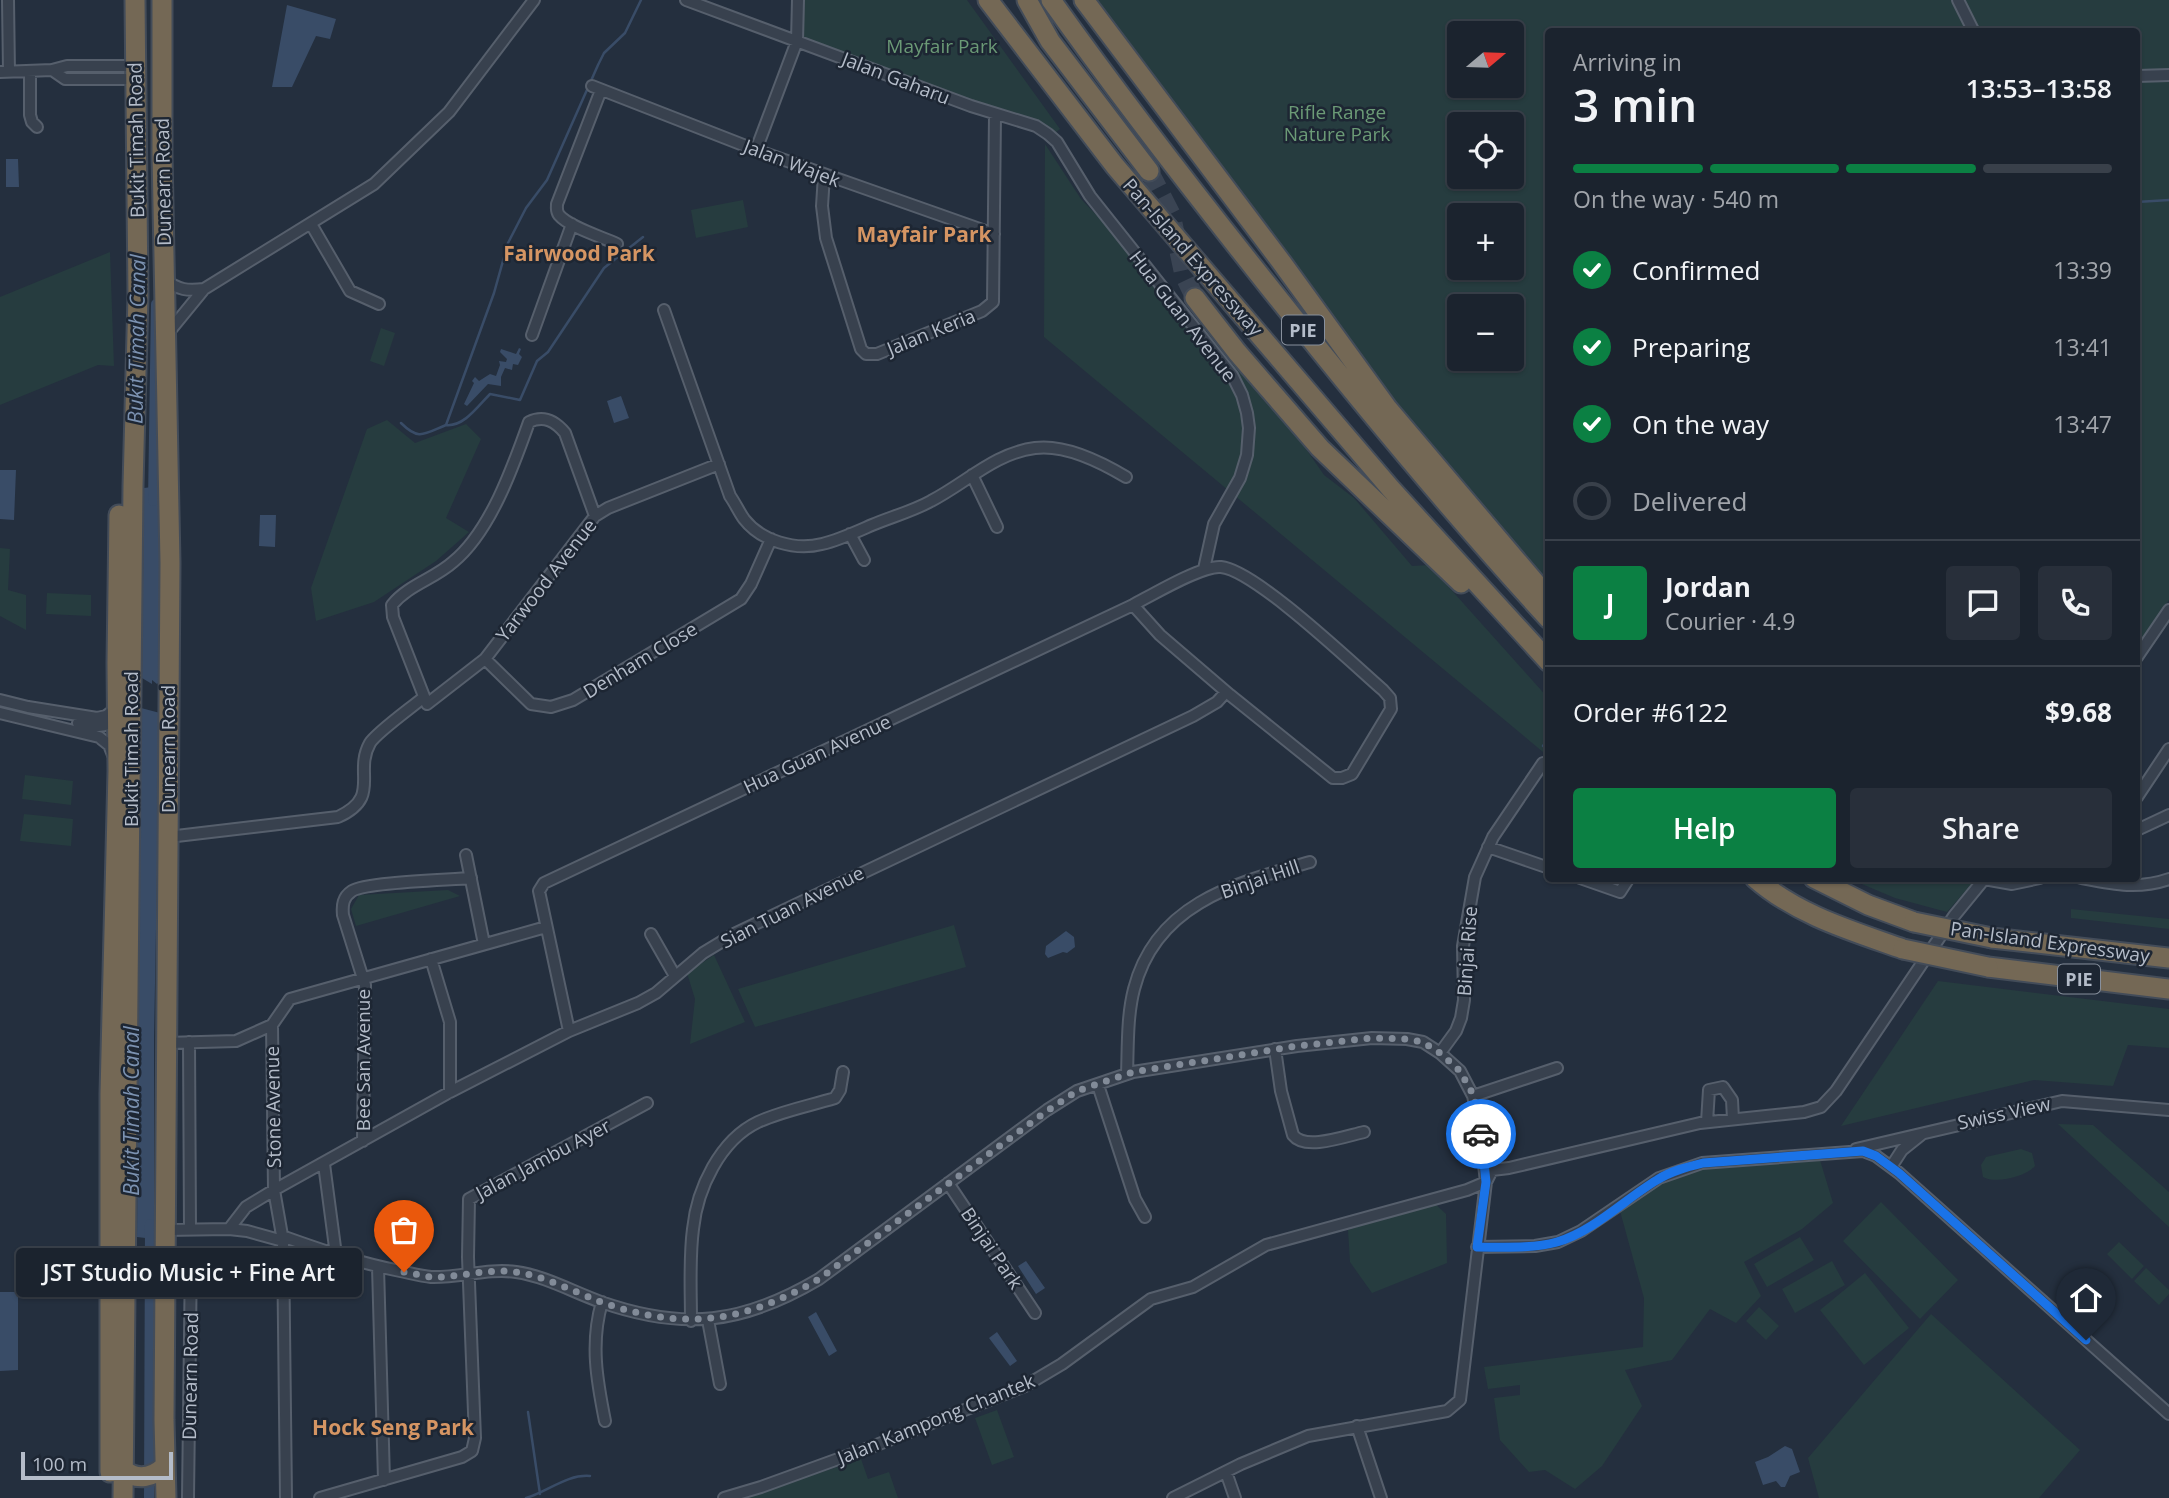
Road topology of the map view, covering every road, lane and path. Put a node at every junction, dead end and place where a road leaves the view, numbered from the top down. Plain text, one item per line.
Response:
1 (8, 0) edge
2 (135, 0) edge
3 (162, 0) edge
4 (171, 0) edge
5 (534, 0) edge
6 (686, 0) edge
7 (799, 0) edge
8 (988, 0) edge
9 (1027, 0) edge
10 (1051, 0) edge
11 (1084, 0) edge
12 (1958, 0) edge
13 (1972, 28) edge
14 (797, 41) junction
15 (161, 44) junction
16 (91, 66) junction
17 (52, 70) junction
18 (30, 71) junction
19 (5, 72) edge
20 (136, 72) junction
21 (2169, 75) edge
22 (2140, 76) edge
23 (91, 79) junction
24 (995, 115) junction
25 (37, 127) dead end
26 (756, 150) junction
27 (1149, 171) tunnel mouth
28 (824, 175) junction
29 (572, 223) junction
30 (311, 224) junction
31 (994, 234) junction
32 (617, 244) dead end
33 (165, 280) junction
34 (204, 289) junction
35 (1195, 298) tunnel mouth
36 (379, 304) dead end
37 (664, 310) dead end
38 (166, 335) junction
39 (532, 335) dead end
40 (134, 425) junction
41 (719, 464) junction
42 (972, 475) junction
43 (1126, 477) dead end
44 (133, 506) junction
45 (170, 506) junction
46 (595, 516) junction
47 (997, 527) dead end
48 (850, 534) junction
49 (771, 539) junction
50 (864, 560) dead end
51 (1204, 569) junction
52 (1545, 595) edge
53 (1133, 605) junction
54 (2169, 610) edge
55 (1545, 616) edge
56 (2140, 653) edge
57 (1545, 658) edge
58 (485, 659) junction
59 (1545, 676) edge
60 (1226, 692) junction
61 (0, 700) edge
62 (425, 701) junction
63 (0, 707) edge
64 (0, 713) edge
65 (117, 713) junction
66 (2169, 749) edge
67 (1543, 763) dead end
68 (118, 771) junction
69 (2140, 792) edge
70 (2169, 815) edge
71 (130, 829) junction
72 (2140, 829) edge
73 (168, 837) junction
74 (116, 843) junction
75 (1488, 847) junction
76 (467, 855) dead end
77 (1310, 862) dead end
78 (1545, 867) edge
79 (471, 878) junction
80 (2169, 879) edge
81 (1591, 882) edge
82 (1626, 882) edge
83 (1761, 882) edge
84 (1822, 882) edge
85 (1982, 882) edge
86 (2001, 882) edge
87 (2021, 882) edge
88 (2102, 882) edge
89 (546, 927) junction
90 (651, 934) dead end
91 (484, 944) junction
92 (2169, 958) edge
93 (431, 959) junction
94 (675, 976) junction
95 (363, 978) junction
96 (2169, 989) edge
97 (272, 1024) junction
98 (569, 1031) junction
99 (189, 1042) junction
100 (166, 1043) junction
101 (1275, 1049) junction
102 (1440, 1053) junction
103 (1557, 1068) dead end
104 (843, 1072) dead end
105 (1127, 1074) junction
106 (1098, 1085) junction
107 (450, 1092) junction
108 (1474, 1096) junction
109 (647, 1102) dead end
110 (2169, 1110) edge
111 (1733, 1119) junction
112 (1707, 1122) junction
113 (1364, 1132) dead end
114 (1924, 1133) junction
115 (363, 1141) junction
116 (1845, 1151) junction
117 (324, 1164) junction
118 (1891, 1167) junction
119 (948, 1182) junction
120 (1486, 1182) junction
121 (274, 1190) junction
122 (1145, 1217) dead end
123 (190, 1229) junction
124 (229, 1229) junction
125 (165, 1230) junction
126 (283, 1239) junction
127 (1477, 1247) junction
128 (191, 1254) dead end
129 (336, 1255) junction
130 (117, 1257) junction
131 (378, 1267) junction
132 (469, 1274) junction
133 (602, 1302) junction
134 (1035, 1313) dead end
135 (708, 1320) junction
136 (691, 1321) junction
137 (720, 1384) dead end
138 (2169, 1414) edge
139 (605, 1421) dead end
140 (1357, 1426) junction
141 (165, 1466) junction
142 (123, 1469) junction
143 (1226, 1472) junction
144 (384, 1480) junction
145 (110, 1498) edge
146 (123, 1498) edge
147 (166, 1498) edge
148 (188, 1498) edge
149 (286, 1498) edge
150 (320, 1498) edge
151 (724, 1498) edge
152 (1173, 1498) edge
153 (1235, 1498) edge
154 (1381, 1498) edge

1 - 19 street
2 - 20 highway, Bukit Timah Road
3 - 15 highway, Dunearn Road
4 - 15 highway
5 - 30 street
6 - 14 street, Jalan Gaharu
7 - 14 street
8 - 57 highway, Pan-Island Expressway / PIE
9 - 27 highway
10 - 55 highway, Pan-Island Expressway / PIE
11 - 52 highway
12 - 13 street
14 - 24 street, Jalan Gaharu
14 - 26 street
15 - 33 highway, Dunearn Road
16 - 17 street
16 - 20 street
16 - 23 street
17 - 18 street
17 - 23 street
18 - 19 street
18 - 25 street
20 - 23 street
20 - 40 highway, Bukit Timah Road
21 - 22 street
24 - 31 street, Jalan Keria
24 - 51 street, Hua Guan Avenue
26 - 28 street, Jalan Wajek
26 - 29 street, Jalan Wajek
28 - 31 street, Jalan Wajek
28 - 31 street, Jalan Keria
29 - 32 street
29 - 39 street
30 - 34 street
30 - 36 street
33 - 34 street
33 - 38 highway, Dunearn Road
34 - 38 street
35 - 59 highway
37 - 41 street
38 - 45 highway, Dunearn Road
40 - 44 highway, Bukit Timah Road
40 - 65 highway
41 - 46 street, Yarwood Avenue
41 - 49 street
42 - 43 street
42 - 47 street
42 - 48 street
44 - 45 highway
44 - 71 highway, Bukit Timah Road
45 - 73 highway, Dunearn Road
46 - 58 street, Yarwood Avenue
46 - 62 street
48 - 49 street
48 - 50 street
49 - 58 street, Denham Close
51 - 53 street, Hua Guan Avenue
51 - 60 street
53 - 60 street
53 - 89 street, Hua Guan Avenue
54 - 56 street
58 - 62 street, Yarwood Avenue
60 - 94 street, Sian Tuan Avenue
61 - 65 street
62 - 73 street, Yarwood Avenue
63 - 65 street
64 - 68 street
65 - 68 highway
66 - 69 street
67 - 75 street, Binjai Rise
68 - 74 highway
70 - 72 street
71 - 74 highway
71 - 130 highway, Bukit Timah Road
73 - 100 highway, Dunearn Road
74 - 130 highway
75 - 78 street
75 - 102 street, Binjai Rise
76 - 79 street
77 - 105 street, Binjai Hill
79 - 91 street
79 - 95 street, Bee San Avenue
80 - 88 street
81 - 82 street
83 - 96 highway, Pan-Island Expressway / PIE, bridge
84 - 92 highway, Pan-Island Expressway / PIE, bridge
85 - 111 street, Jalan Kampong Chantek
86 - 87 street
89 - 91 street
89 - 98 street, Hua Guan Avenue
90 - 94 street
91 - 93 street
93 - 95 street
93 - 107 street
94 - 98 street, Sian Tuan Avenue
95 - 97 street
95 - 115 street, Bee San Avenue
97 - 99 street
97 - 121 street, Stone Avenue
98 - 107 street, Sian Tuan Avenue
99 - 100 street
99 - 123 street
100 - 125 highway, Dunearn Road
101 - 102 street
101 - 105 street
101 - 113 street
102 - 108 street
103 - 108 street
104 - 136 street
105 - 106 street
106 - 119 street
106 - 122 street
107 - 115 street, Sian Tuan Avenue
108 - 120 street
109 - 132 street, Jalan Jambu Ayer
110 - 114 street, Swiss View
111 - 112 street, Jalan Kampong Chantek
111 - 112 street
112 - 120 street, Jalan Kampong Chantek
114 - 116 street, Swiss View
114 - 118 street, Swiss View
115 - 117 street, Sian Tuan Avenue
116 - 118 street
116 - 127 street
117 - 121 street, Sian Tuan Avenue
117 - 129 street
118 - 138 street
119 - 134 street, Binjai Park
119 - 135 street
120 - 127 street
120 - 151 street, Jalan Kampong Chantek
121 - 124 street, Sian Tuan Avenue
121 - 126 street, Stone Avenue
123 - 124 street
123 - 125 street
124 - 126 street
125 - 141 highway, Dunearn Road
126 - 129 street
126 - 149 street, Stone Avenue
127 - 140 street
128 - 148 street, Dunearn Road
129 - 131 street
130 - 142 highway, Bukit Timah Road
130 - 145 highway
131 - 132 street
131 - 144 street
132 - 133 street
132 - 144 street, Jalan Jambu Ayer
133 - 136 street
133 - 139 street
135 - 136 street
135 - 137 street
140 - 143 street
140 - 154 street
141 - 142 highway
141 - 147 highway, Dunearn Road
142 - 146 highway, Bukit Timah Road
143 - 152 street
143 - 153 street
144 - 150 street, Jalan Jambu Ayer

